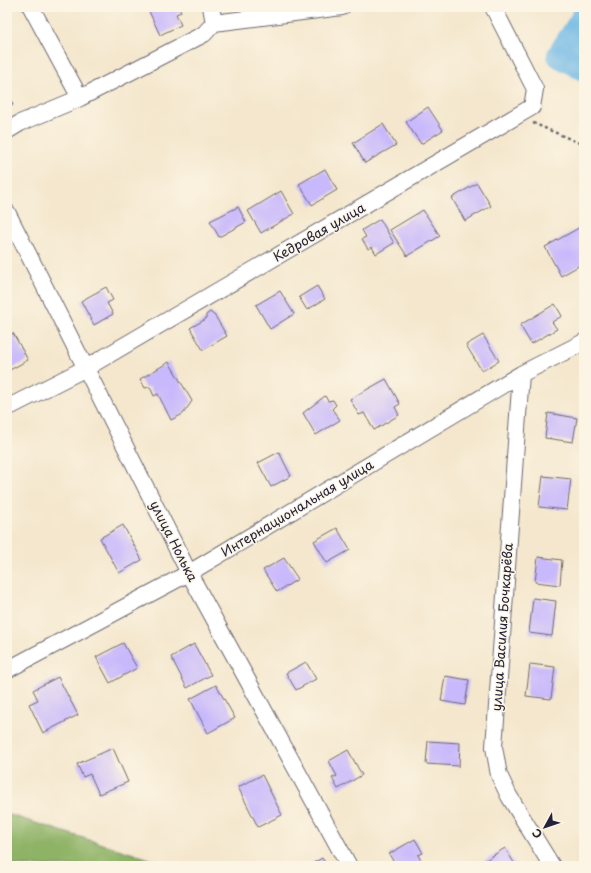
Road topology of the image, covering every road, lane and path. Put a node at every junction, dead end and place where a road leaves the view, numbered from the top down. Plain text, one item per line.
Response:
1 (31, 7) edge
2 (211, 7) edge
3 (342, 7) edge
4 (493, 7) edge
5 (214, 23) junction
6 (80, 98) junction
7 (518, 117) junction
8 (7, 131) edge
9 (584, 145) edge
10 (7, 212) edge
11 (584, 342) edge
12 (86, 368) junction
13 (521, 374) junction
14 (7, 408) edge
15 (189, 573) junction
16 (7, 670) edge
17 (350, 866) edge
18 (552, 866) edge

1 - 6 street
2 - 5 street
3 - 5 street
4 - 7 street, Кедровая улица
5 - 6 street
6 - 8 street
7 - 9 path
7 - 12 street, Кедровая улица
10 - 12 street, улица Нолька
11 - 13 street, Интернациональная улица
12 - 14 street, Кедровая улица
12 - 15 street, улица Нолька
13 - 15 street, Интернациональная улица
13 - 18 street, улица Василия Бочкарёва
15 - 16 street, Интернациональная улица
15 - 17 street, улица Нолька

